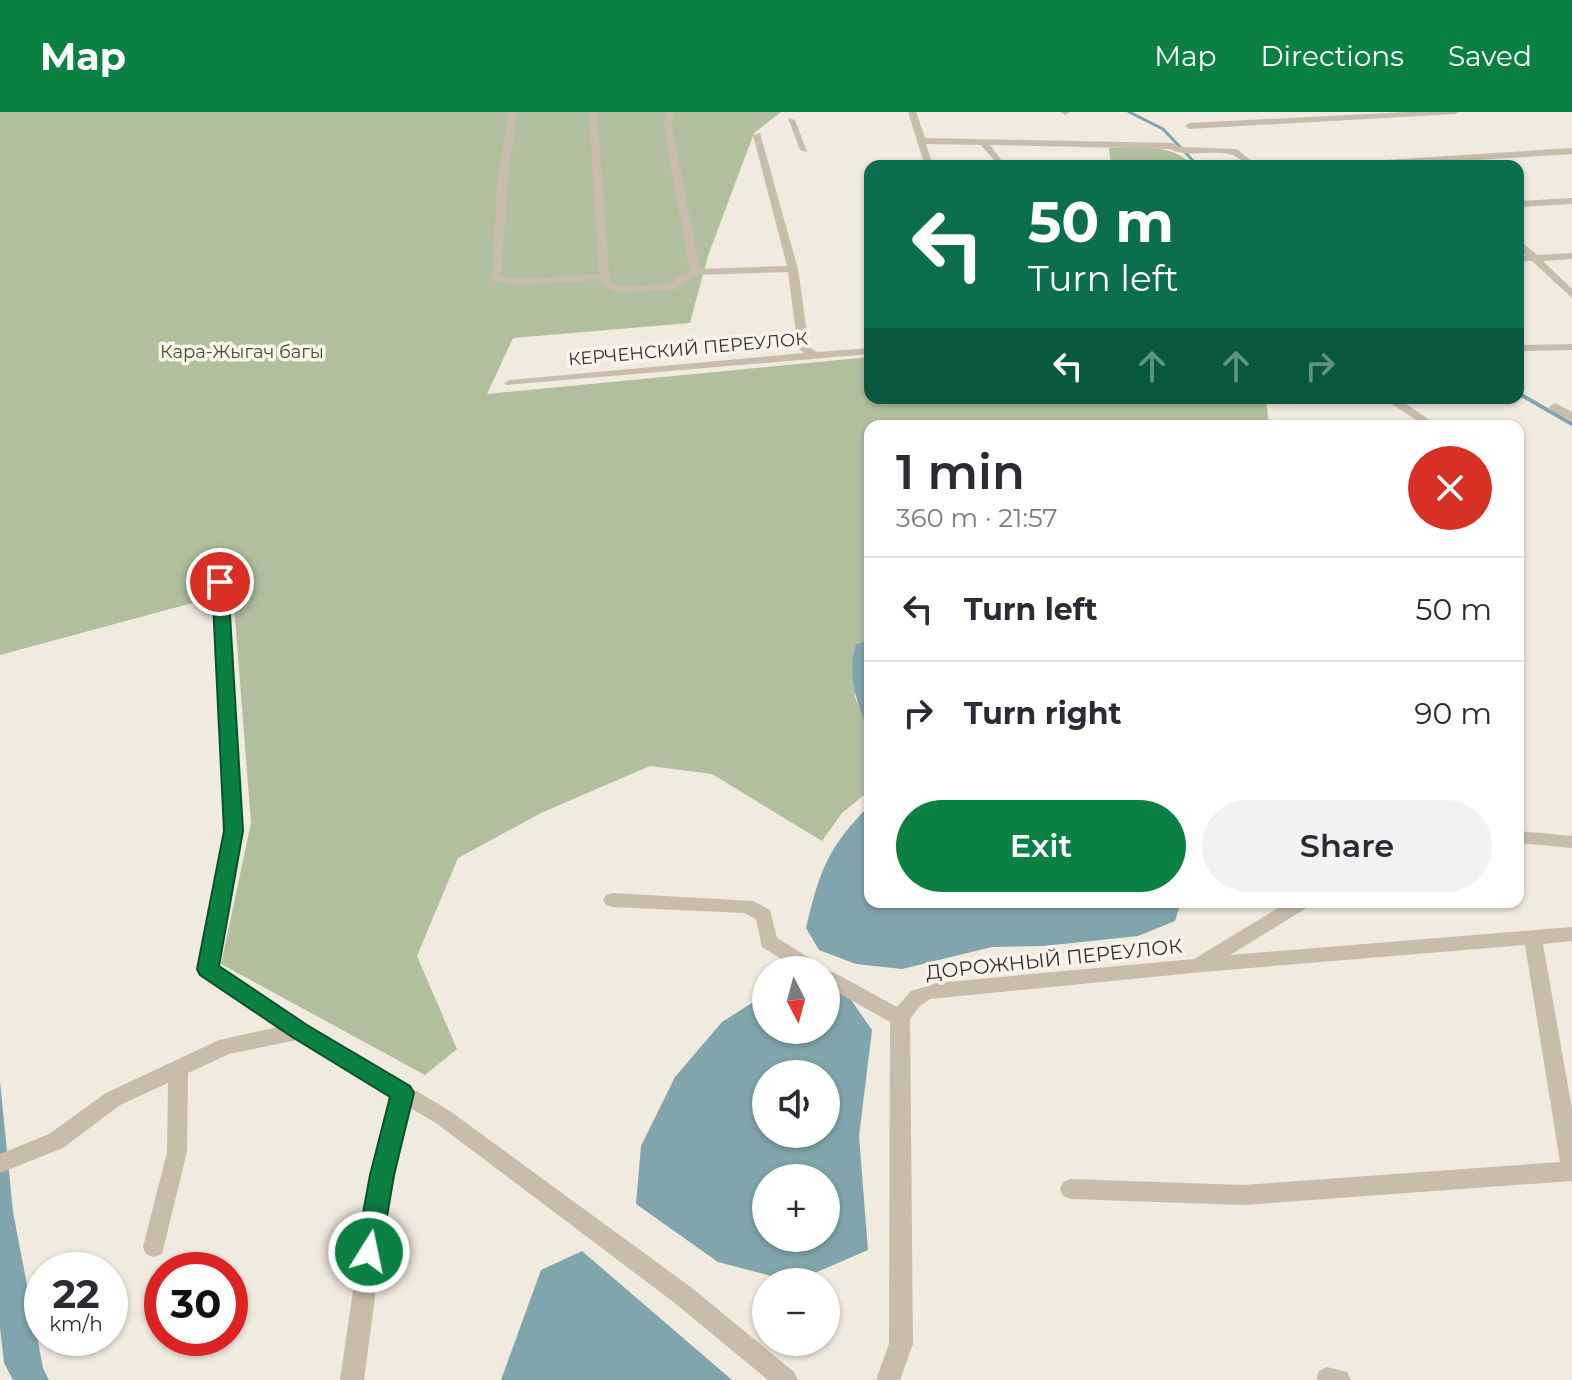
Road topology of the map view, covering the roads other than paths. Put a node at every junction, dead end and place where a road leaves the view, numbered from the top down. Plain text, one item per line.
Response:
1 (513, 112) edge
2 (593, 112) edge
3 (670, 112) edge
4 (912, 112) edge
5 (1455, 112) edge
6 (791, 120) dead end
7 (1189, 126) dead end
8 (757, 135) dead end
9 (922, 141) junction
10 (984, 143) junction
11 (804, 150) dead end
12 (1572, 151) edge
13 (927, 160) edge
14 (997, 160) edge
15 (1245, 160) edge
16 (1432, 160) edge
17 (1572, 201) edge
18 (1524, 204) edge
19 (1524, 248) edge
20 (1572, 256) edge
21 (1533, 258) junction
22 (1524, 259) edge
23 (793, 269) junction
24 (695, 272) junction
25 (603, 277) junction
26 (1572, 295) edge
27 (1572, 347) edge
28 (1524, 348) edge
29 (864, 352) edge
30 (815, 356) junction
31 (510, 383) dead end
32 (1398, 404) edge
33 (1555, 407) dead end
34 (1572, 417) edge
35 (1424, 420) edge
36 (220, 582) dead end
37 (1524, 838) edge
38 (1572, 842) edge
39 (612, 900) dead end
40 (1292, 908) edge
41 (1572, 934) edge
42 (1533, 937) junction
43 (791, 956) edge
44 (1198, 966) junction
45 (840, 985) edge
46 (900, 1018) junction
47 (299, 1031) junction
48 (178, 1069) junction
49 (402, 1093) junction
50 (0, 1164) edge
51 (1572, 1171) edge
52 (1071, 1189) dead end
53 (154, 1247) dead end
54 (1327, 1379) edge
55 (352, 1380) edge
56 (786, 1380) edge
57 (888, 1380) edge
58 (1339, 1380) edge

1 - 25 street
2 - 25 street
3 - 24 street
4 - 9 street
5 - 7 street
6 - 11 street
8 - 23 street
9 - 10 street
9 - 13 street
10 - 14 street
10 - 15 street
12 - 16 street
17 - 18 street
19 - 21 street
20 - 21 street
21 - 22 street
21 - 26 street
23 - 24 street
23 - 30 street
24 - 25 street
27 - 28 street
29 - 30 street, КЕРЧЕНСКИЙ ПЕРЕУЛОК
30 - 31 street, КЕРЧЕНСКИЙ ПЕРЕУЛОК
32 - 35 street
33 - 34 street
36 - 47 street
37 - 38 street
39 - 43 street
40 - 44 street, ДОРОЖНЫЙ ПЕРЕУЛОК
41 - 42 street
42 - 44 street
42 - 51 street
44 - 46 street, ДОРОЖНЫЙ ПЕРЕУЛОК
45 - 46 street
46 - 57 street
47 - 48 street
47 - 49 street
48 - 50 street
48 - 53 street
49 - 55 street
49 - 56 street
51 - 52 street
54 - 58 street

